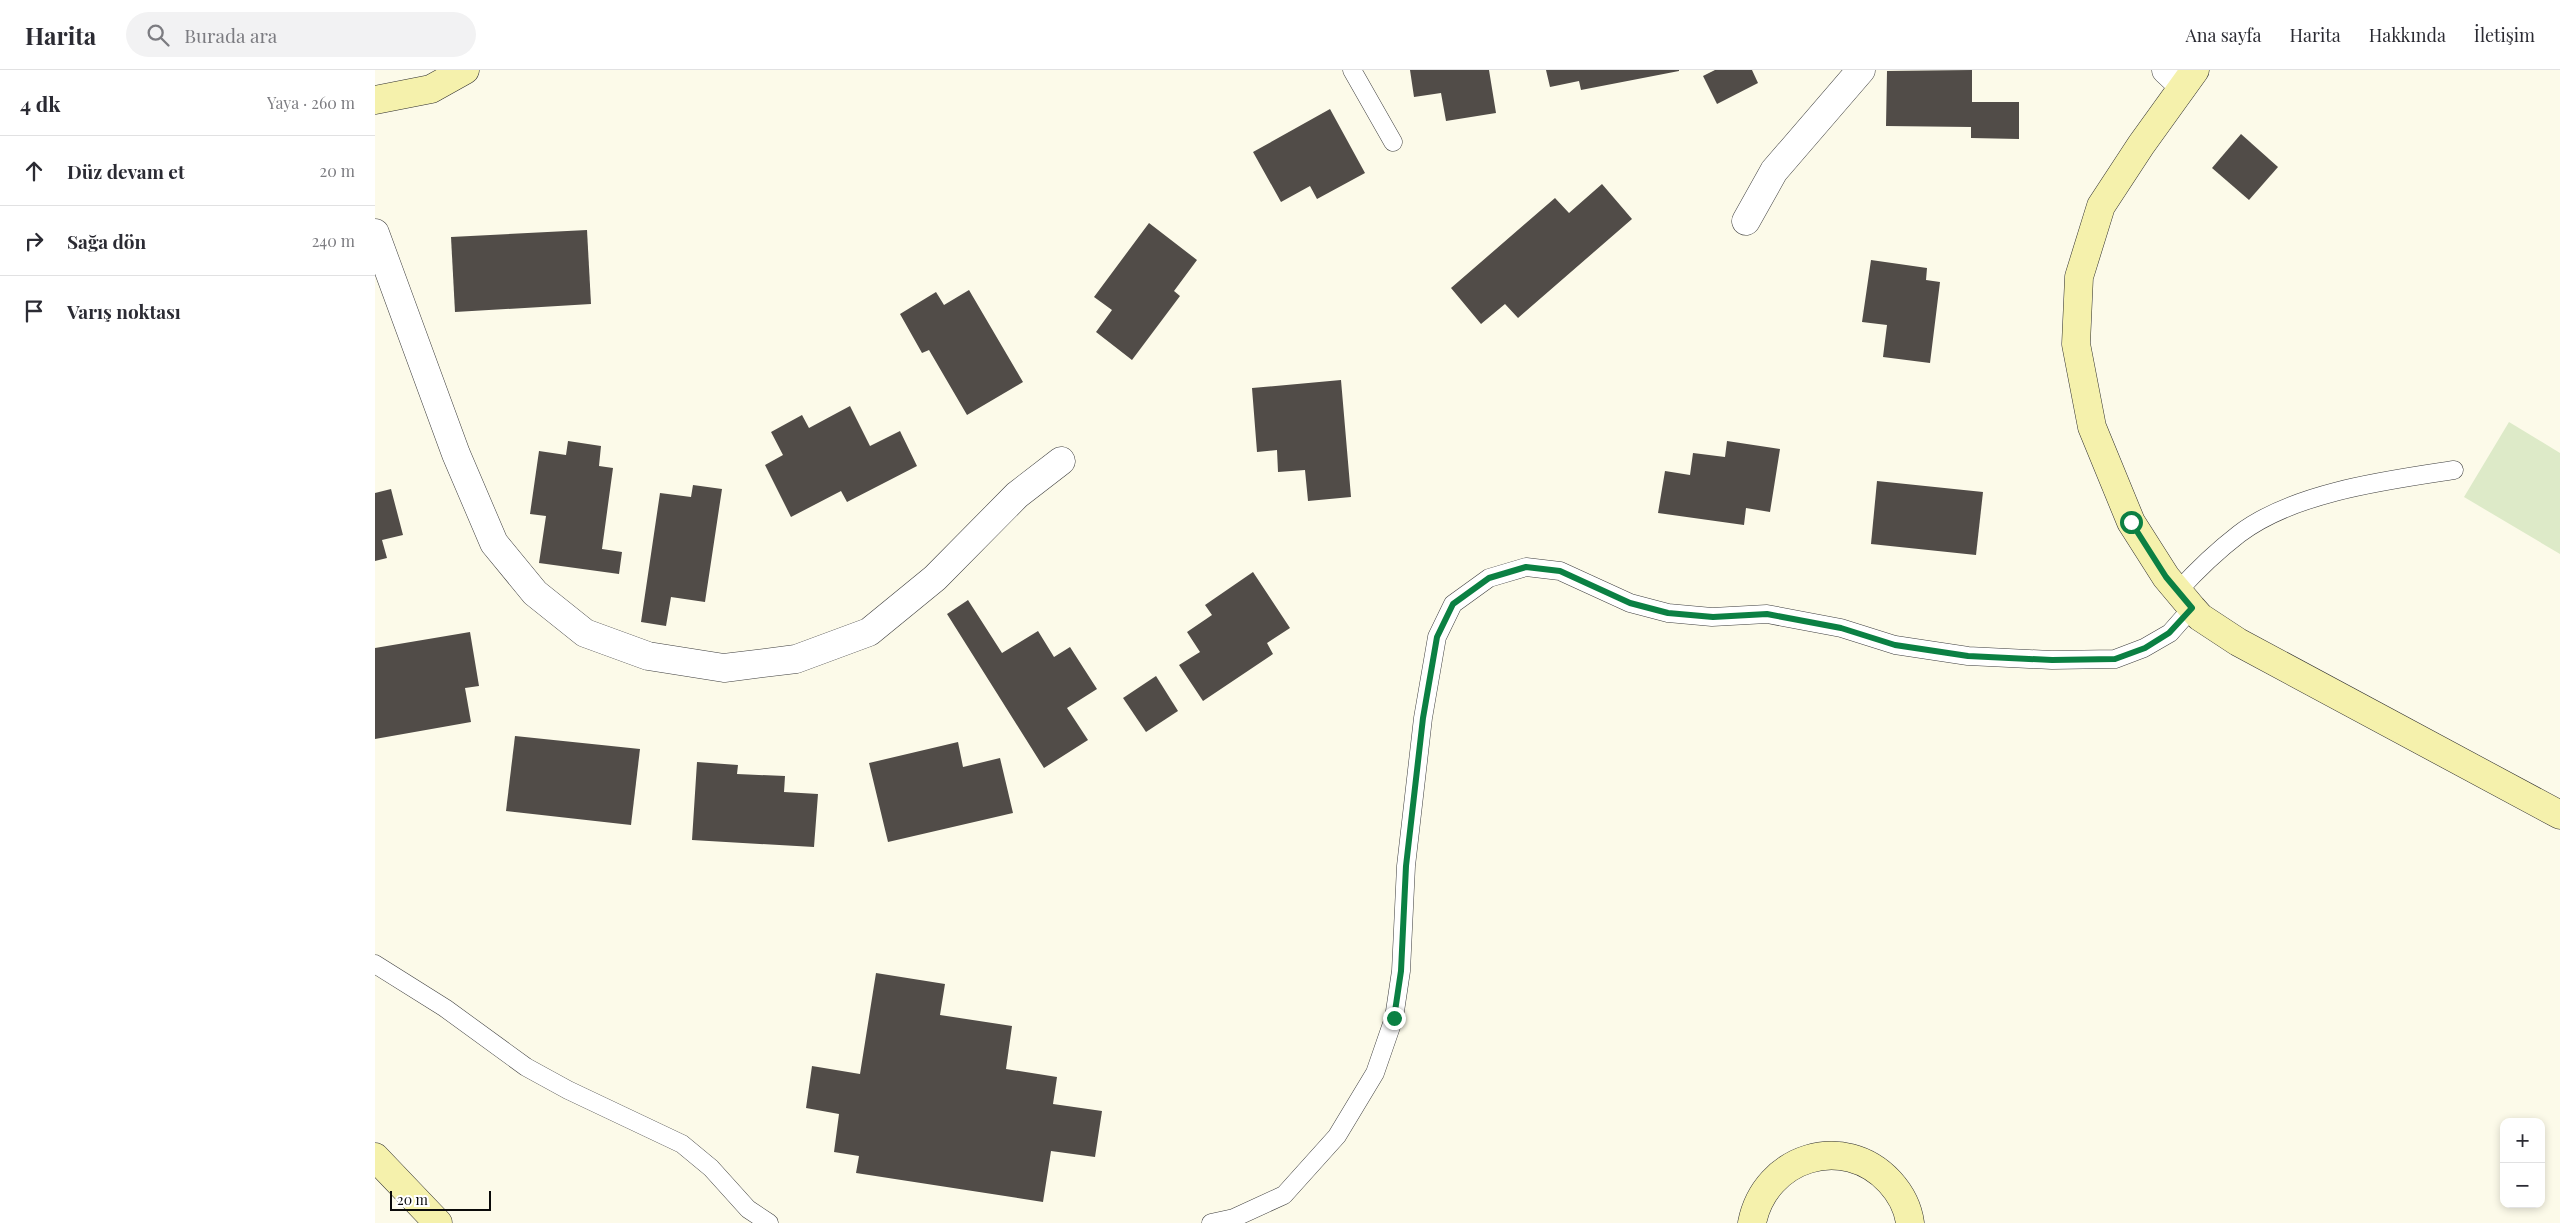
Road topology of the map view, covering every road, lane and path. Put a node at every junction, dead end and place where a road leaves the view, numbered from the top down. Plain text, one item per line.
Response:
1 (465, 70) edge
2 (1352, 70) edge
3 (1861, 70) edge
4 (2181, 75) edge
5 (375, 100) edge
6 (1393, 142) dead end
7 (1746, 221) dead end
8 (375, 234) edge
9 (1061, 461) dead end
10 (2454, 470) dead end
11 (2185, 599) junction
12 (2560, 815) edge
13 (375, 964) edge
14 (375, 1156) edge
15 (438, 1223) edge
16 (769, 1223) edge
17 (1211, 1223) edge
18 (1752, 1223) edge
19 (1910, 1223) edge

1 - 5 street
2 - 6 lane
3 - 7 street
4 - 11 street
8 - 9 street
10 - 11 lane
11 - 12 street
11 - 17 lane
13 - 16 lane
14 - 15 street
18 - 19 street

